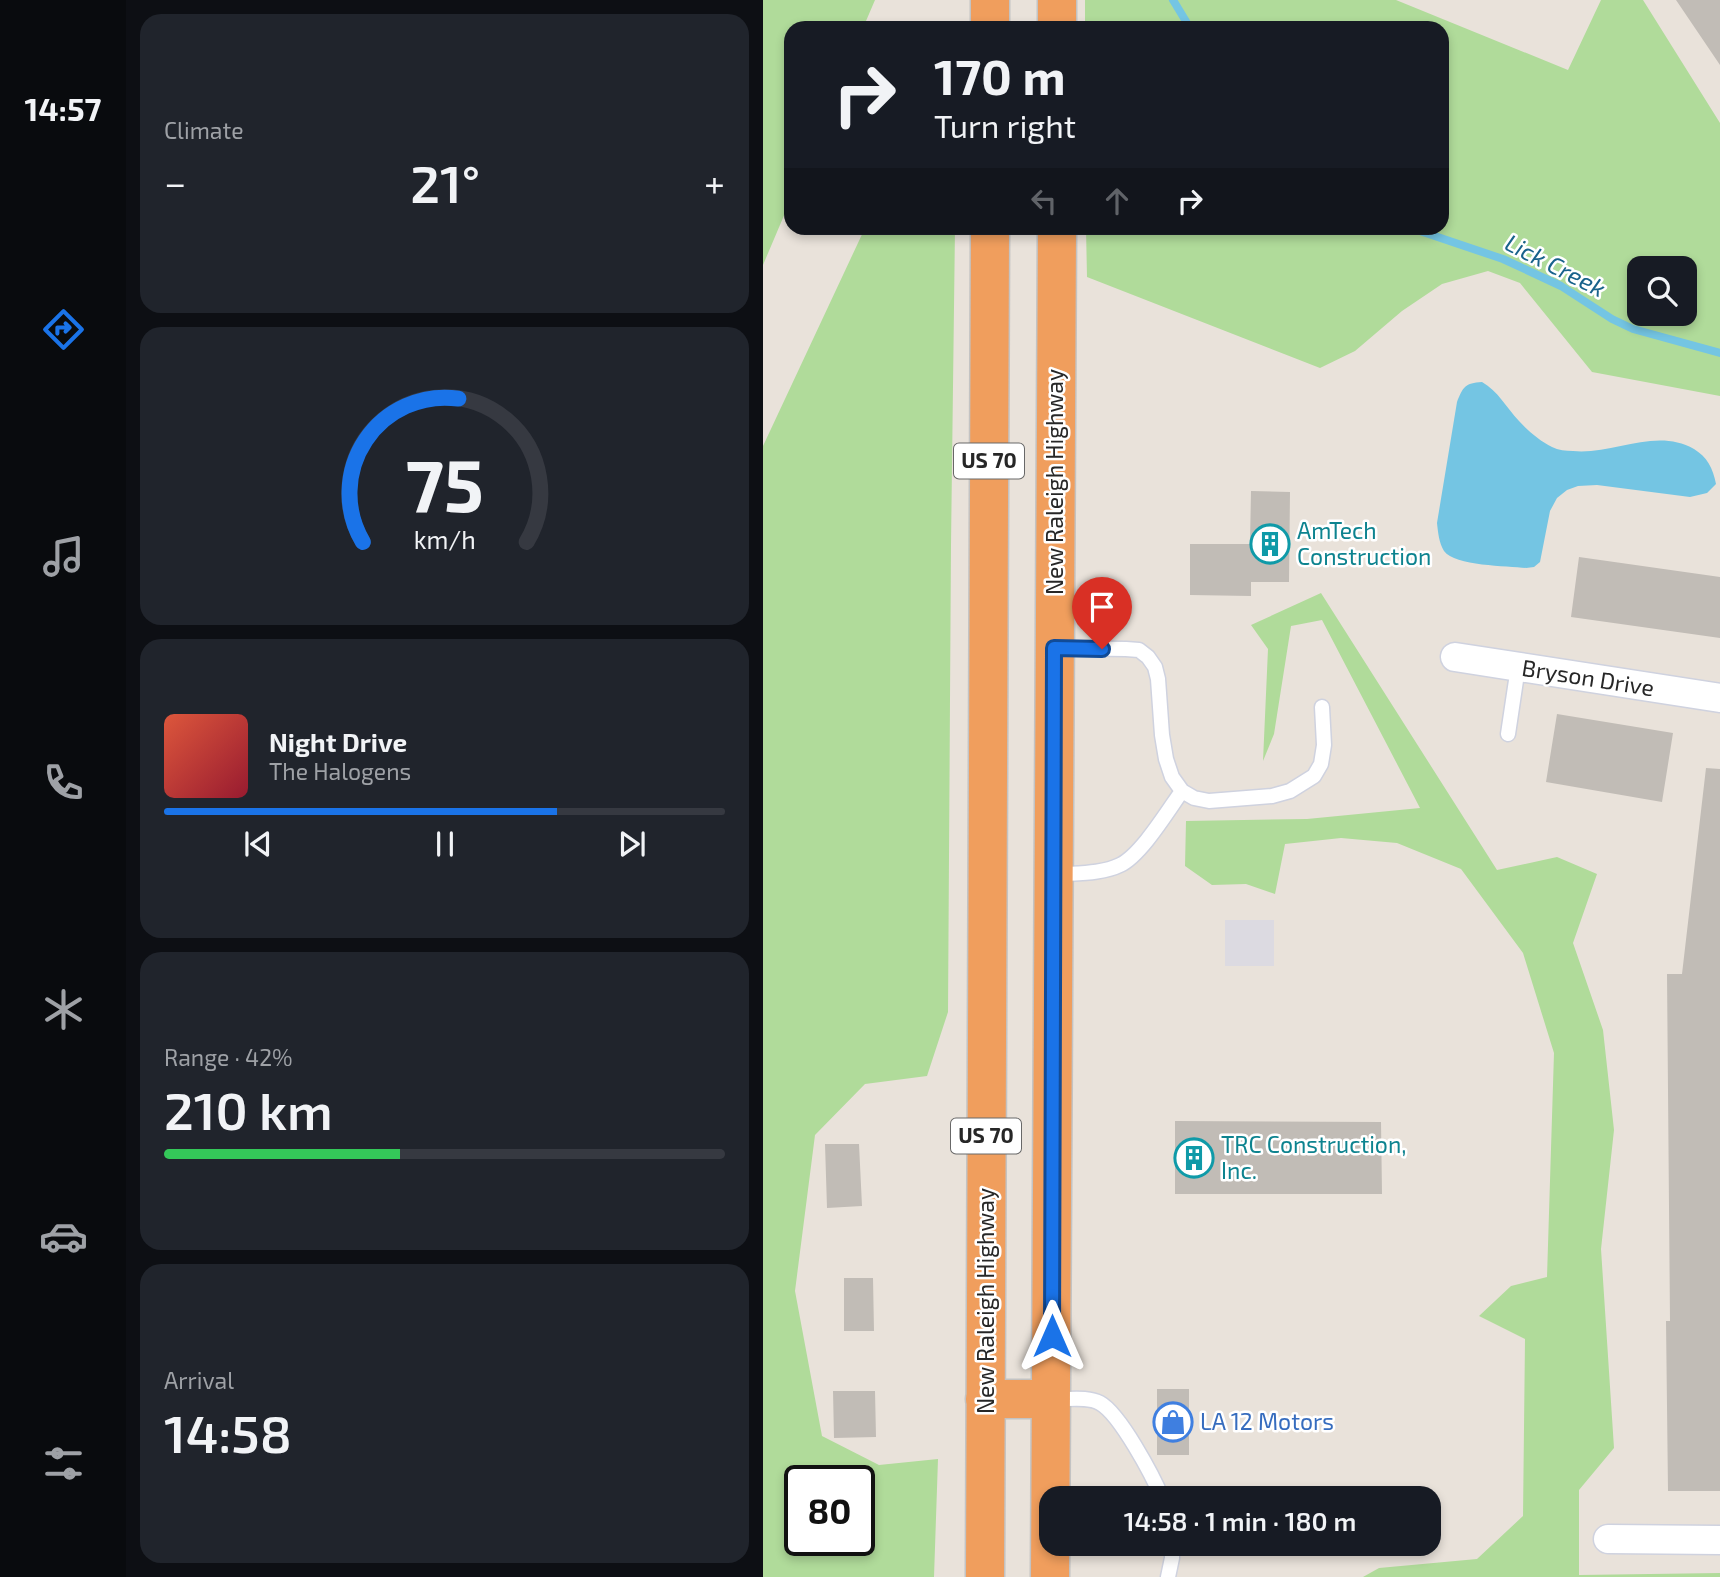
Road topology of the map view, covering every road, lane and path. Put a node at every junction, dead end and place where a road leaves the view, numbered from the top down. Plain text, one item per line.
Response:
1 (991, 0) edge
2 (1057, 0) edge
3 (990, 21) edge
4 (1057, 21) edge
5 (990, 235) edge
6 (1057, 235) edge
7 (1054, 648) junction
8 (1455, 657) dead end
9 (1518, 667) junction
10 (1720, 698) edge
11 (1322, 707) dead end
12 (1507, 734) dead end
13 (1182, 791) junction
14 (1054, 875) junction
15 (985, 1399) junction
16 (1051, 1399) junction
17 (1155, 1486) edge
18 (1608, 1539) dead end
19 (1720, 1540) edge
20 (1172, 1556) edge
21 (1168, 1576) edge
22 (985, 1577) edge
23 (1050, 1577) edge

1 - 3 highway
2 - 4 highway
5 - 15 highway, New Raleigh Highway / US 70
6 - 7 highway, New Raleigh Highway / US 70
7 - 13 lane
7 - 14 highway, New Raleigh Highway / US 70
8 - 9 street, Bryson Drive
9 - 10 street, Bryson Drive
9 - 12 lane
11 - 13 lane
13 - 14 lane
14 - 16 highway, New Raleigh Highway / US 70
15 - 16 highway
15 - 22 highway, New Raleigh Highway / US 70
16 - 17 lane
16 - 23 highway, New Raleigh Highway / US 70
18 - 19 street
20 - 21 lane

